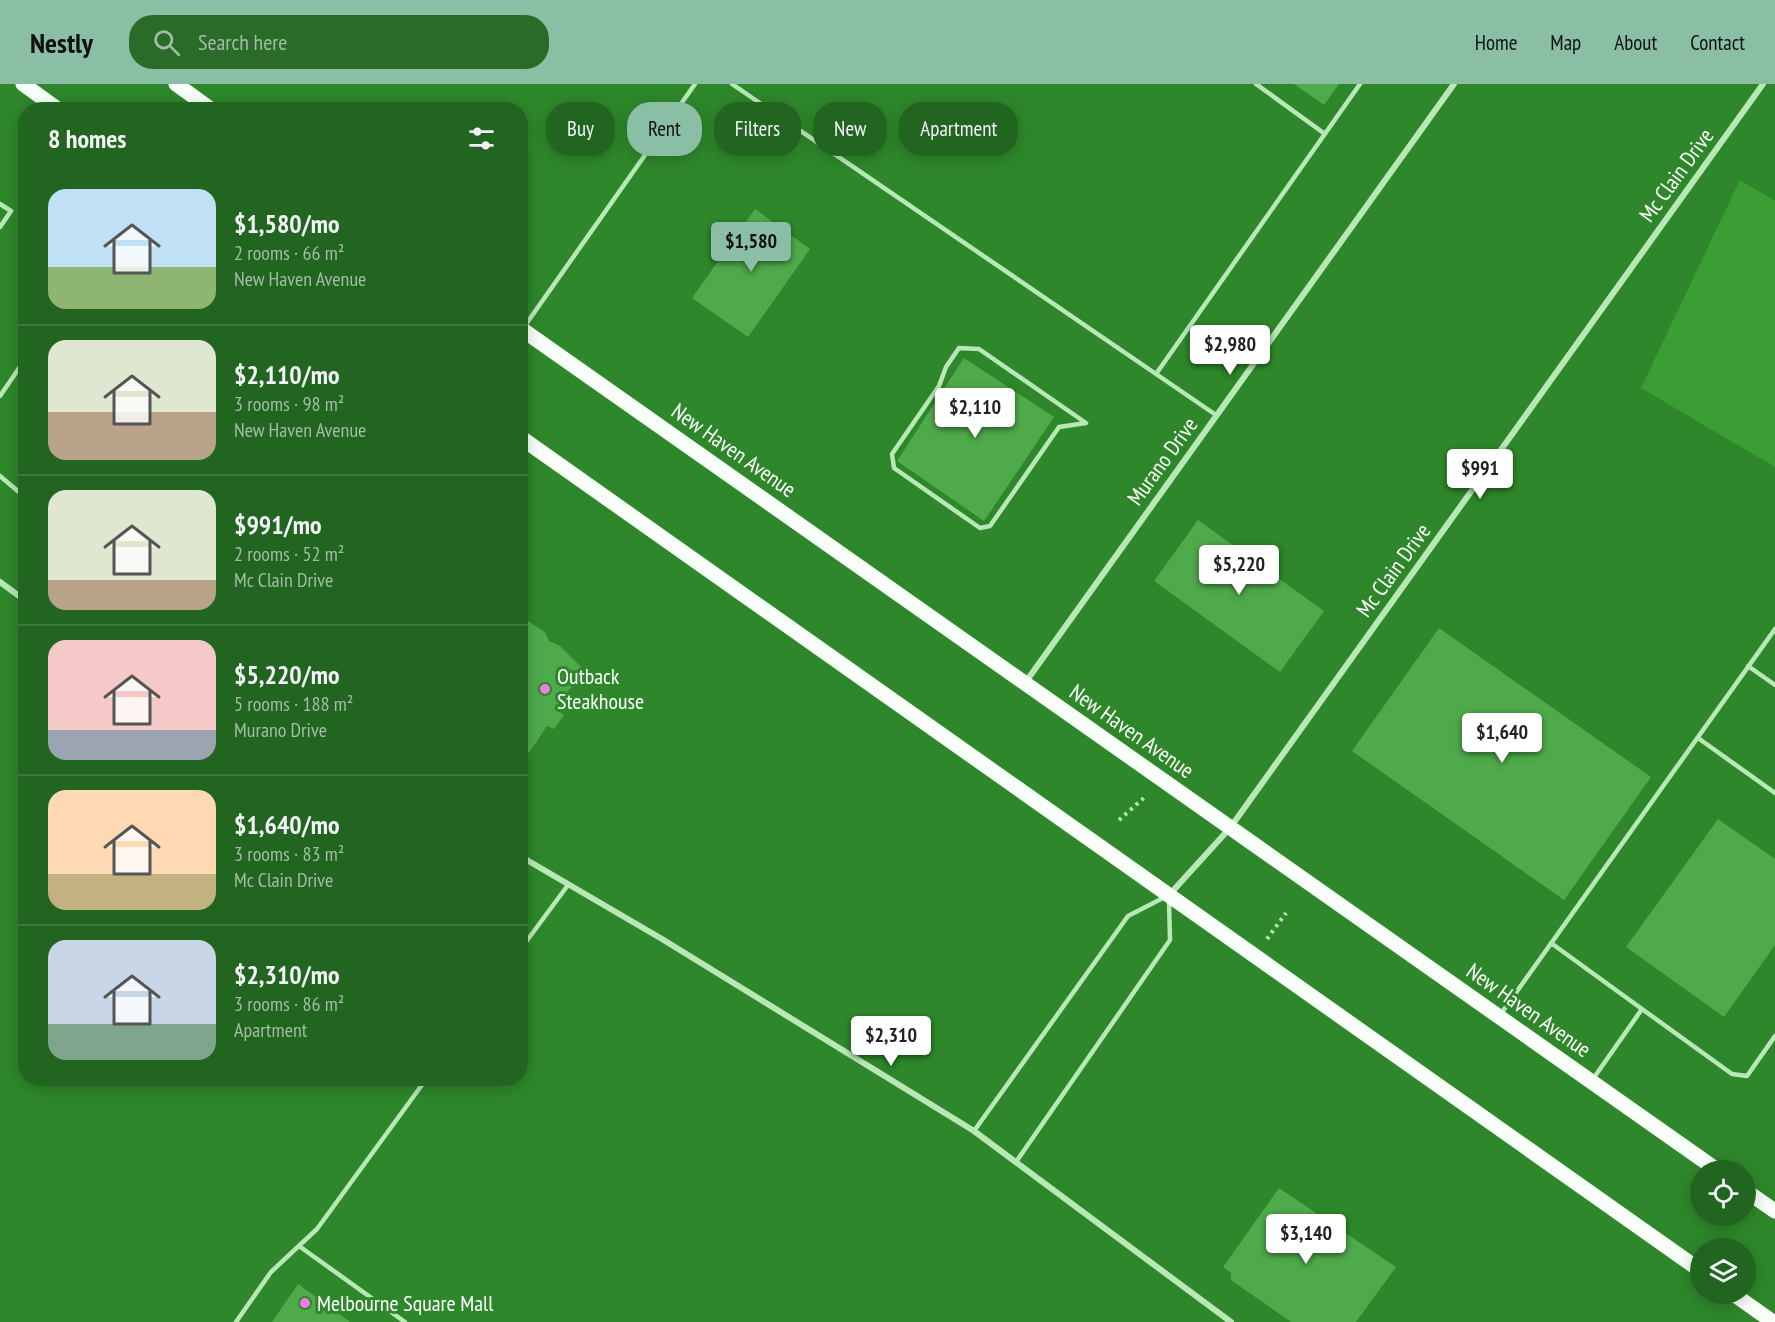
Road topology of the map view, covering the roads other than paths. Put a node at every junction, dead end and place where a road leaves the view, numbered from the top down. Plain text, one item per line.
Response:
1 (23, 84) edge
2 (176, 84) edge
3 (695, 84) edge
4 (732, 84) edge
5 (1256, 84) edge
6 (1360, 84) edge
7 (1454, 84) edge
8 (1763, 84) edge
9 (48, 102) edge
10 (201, 102) edge
11 (1325, 134) junction
12 (0, 204) edge
13 (0, 227) edge
14 (528, 320) edge
15 (528, 335) edge
16 (18, 370) edge
17 (1156, 374) junction
18 (0, 396) edge
19 (1216, 416) junction
20 (1086, 423) joint
21 (528, 443) edge
22 (0, 476) edge
23 (18, 491) edge
24 (0, 582) edge
25 (18, 595) edge
26 (1775, 629) edge
27 (1748, 666) junction
28 (1025, 683) junction
29 (1775, 685) edge
30 (1698, 738) junction
31 (1775, 793) edge
32 (1230, 828) junction
33 (528, 861) edge
34 (568, 885) junction
35 (1169, 894) junction
36 (528, 939) edge
37 (1551, 944) junction
38 (1642, 1009) junction
39 (1499, 1017) junction
40 (1775, 1036) edge
41 (1591, 1082) junction
42 (421, 1086) edge
43 (974, 1131) junction
44 (1703, 1160) edge
45 (1016, 1162) junction
46 (1756, 1198) edge
47 (1775, 1211) edge
48 (299, 1246) junction
49 (1690, 1263) edge
50 (1749, 1305) joint
51 (1775, 1309) edge
52 (236, 1322) edge
53 (405, 1322) edge
54 (1232, 1322) edge
55 (1773, 1322) edge

1 - 9 main road
2 - 10 main road
3 - 14 lane
4 - 17 lane
5 - 11 lane
6 - 11 lane
7 - 19 street, Murano Drive
8 - 32 street, Mc Clain Drive
11 - 17 lane
12 - 13 lane
15 - 28 main road, New Haven Avenue
16 - 18 lane
17 - 19 lane
19 - 28 street, Murano Drive
20 - 20 lane
21 - 35 main road
22 - 23 lane
24 - 25 street
26 - 27 lane
27 - 29 lane
27 - 30 lane
28 - 32 main road, New Haven Avenue
30 - 31 lane
30 - 37 lane
32 - 35 street, Mc Clain Drive
32 - 39 main road, New Haven Avenue
33 - 34 street
34 - 36 lane
34 - 43 street
35 - 43 lane
35 - 45 lane
35 - 49 main road
37 - 38 lane
37 - 39 lane
38 - 40 lane
38 - 41 lane
39 - 41 main road, New Haven Avenue
41 - 44 main road, New Haven Avenue
42 - 48 lane
43 - 45 street
45 - 54 street
46 - 47 main road
48 - 52 lane
48 - 53 lane
50 - 51 main road
50 - 55 main road

